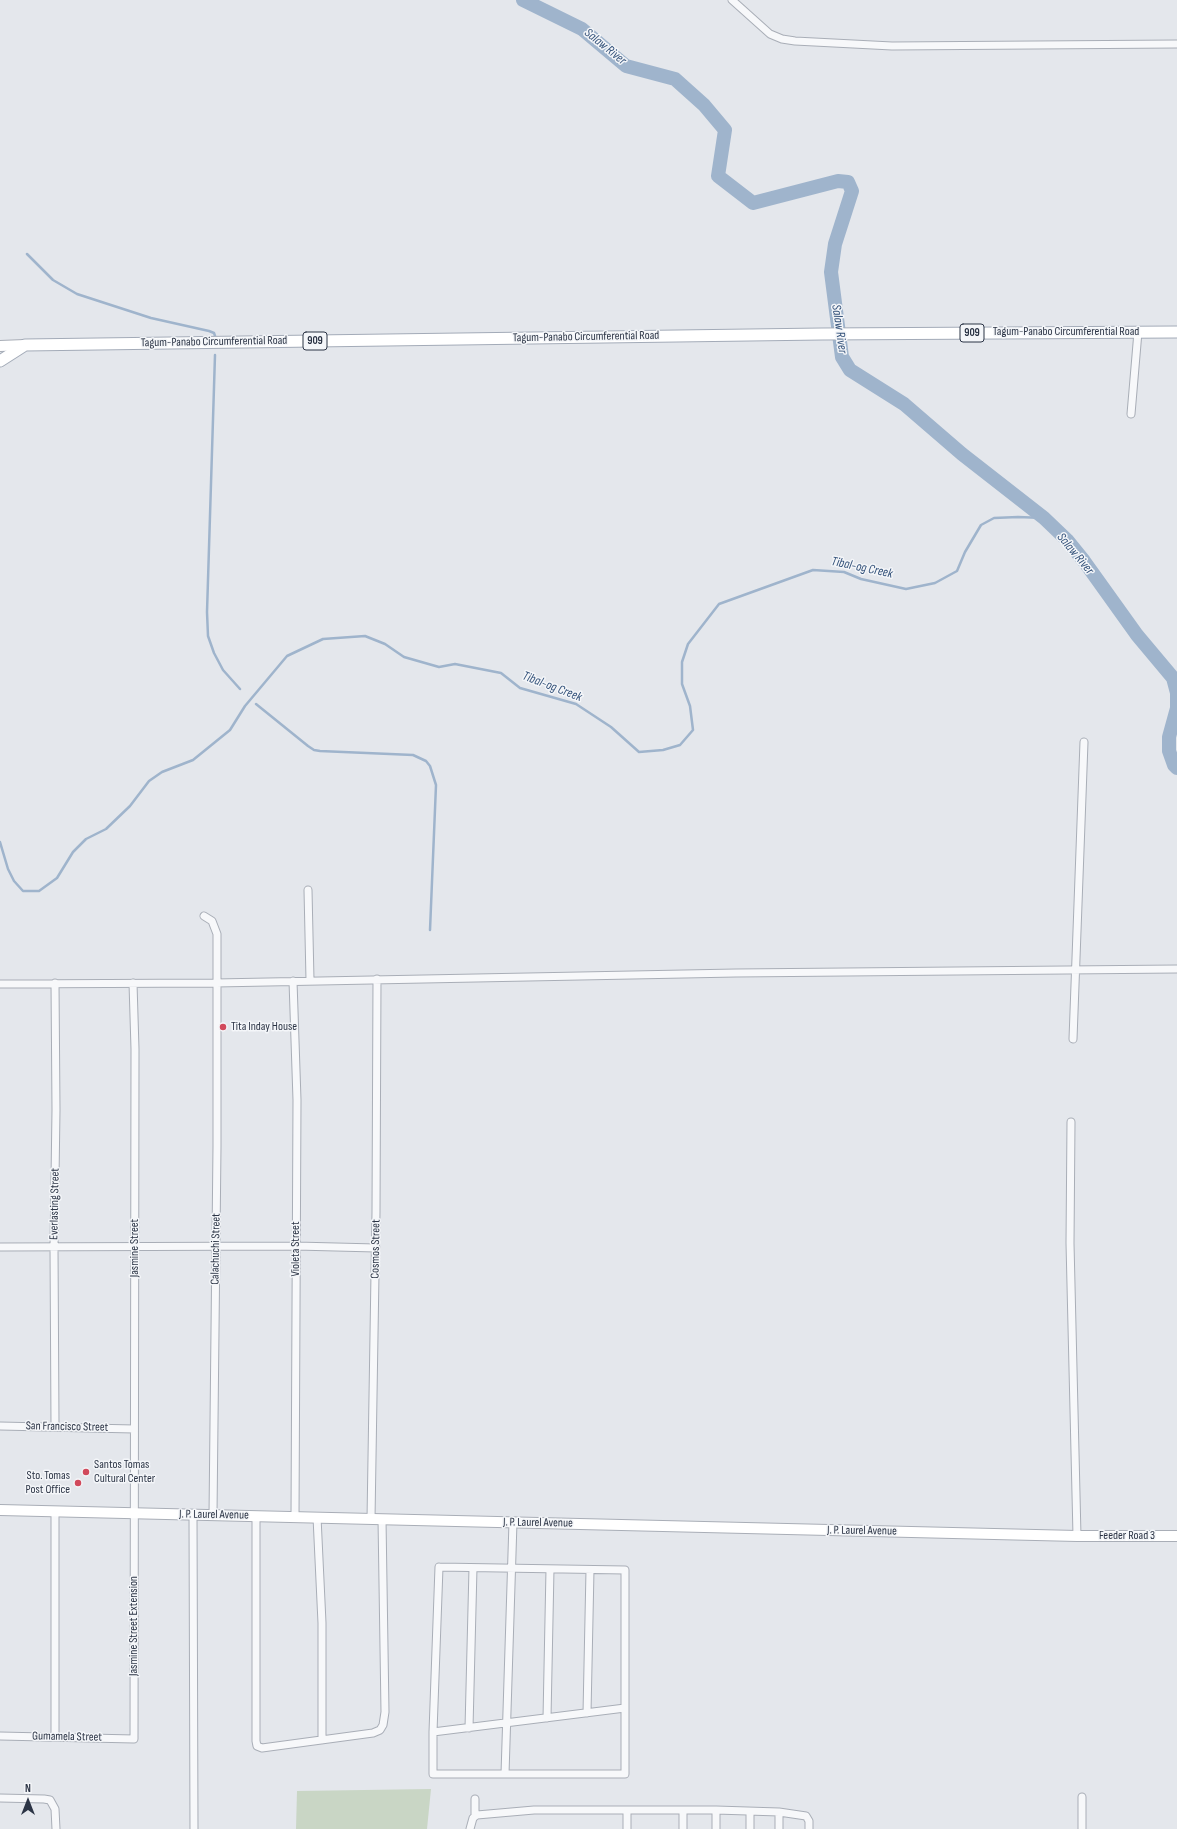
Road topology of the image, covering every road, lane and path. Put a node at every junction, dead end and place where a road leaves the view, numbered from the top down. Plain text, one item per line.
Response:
1 (732, 0) edge
2 (1177, 44) edge
3 (1138, 332) junction
4 (1177, 332) edge
5 (26, 345) junction
6 (0, 346) edge
7 (0, 361) edge
8 (1131, 414) dead end
9 (1084, 742) dead end
10 (308, 890) dead end
11 (204, 916) dead end
12 (1177, 969) edge
13 (1076, 970) junction
14 (377, 979) junction
15 (310, 980) junction
16 (293, 981) junction
17 (54, 982) junction
18 (133, 983) junction
19 (216, 983) junction
20 (0, 984) edge
21 (1073, 1039) dead end
22 (1071, 1122) dead end
23 (296, 1246) junction
24 (0, 1247) edge
25 (54, 1247) junction
26 (216, 1247) junction
27 (135, 1248) junction
28 (376, 1248) junction
29 (0, 1426) edge
30 (55, 1426) junction
31 (134, 1429) junction
32 (0, 1510) edge
33 (55, 1511) junction
34 (134, 1513) junction
35 (193, 1514) junction
36 (213, 1515) junction
37 (256, 1516) junction
38 (295, 1517) junction
39 (317, 1517) junction
40 (371, 1519) junction
41 (382, 1519) junction
42 (514, 1522) junction
43 (1077, 1536) junction
44 (1177, 1536) edge
45 (473, 1568) junction
46 (512, 1568) junction
47 (550, 1569) junction
48 (590, 1570) junction
49 (625, 1708) junction
50 (587, 1712) junction
51 (547, 1718) junction
52 (507, 1723) junction
53 (469, 1728) junction
54 (433, 1732) junction
55 (0, 1736) edge
56 (55, 1736) junction
57 (134, 1738) joint
58 (322, 1740) junction
59 (505, 1774) junction
60 (1082, 1796) dead end
61 (0, 1798) edge
62 (475, 1799) dead end
63 (627, 1810) junction
64 (716, 1810) junction
65 (683, 1811) junction
66 (750, 1812) junction
67 (779, 1812) junction
68 (475, 1816) junction
69 (56, 1829) edge
70 (194, 1829) edge
71 (470, 1829) edge
72 (627, 1829) edge
73 (683, 1829) edge
74 (716, 1829) edge
75 (750, 1829) edge
76 (779, 1829) edge
77 (809, 1829) edge
78 (1082, 1829) edge

1 - 2 street
3 - 4 main road, Tagum-Panabo Circumferential Road / 909
3 - 5 main road, Tagum-Panabo Circumferential Road / 909
3 - 8 street
5 - 6 street
5 - 7 main road
9 - 13 street
10 - 15 street
11 - 19 street, Calachuchi Street
12 - 13 street
13 - 14 street
13 - 21 street
14 - 15 street
14 - 28 street, Cosmos Street
15 - 16 street
16 - 19 street
16 - 23 street, Violeta Street
17 - 18 street
17 - 20 street
17 - 25 street, Everlasting Street
18 - 19 street
18 - 27 street, Jasmine Street
19 - 26 street, Calachuchi Street
22 - 43 street
23 - 26 street
23 - 28 street
23 - 38 street, Violeta Street
24 - 25 street
25 - 27 street
25 - 30 street, Everlasting Street
26 - 27 street
26 - 36 street, Calachuchi Street
27 - 31 street, Jasmine Street
28 - 40 street, Cosmos Street
29 - 30 street, San Francisco Street
30 - 31 street, San Francisco Street
31 - 34 street, Jasmine Street
32 - 33 street, J. P. Laurel Avenue
33 - 34 street, J. P. Laurel Avenue
33 - 56 street
34 - 35 street, J. P. Laurel Avenue
34 - 57 street, Jasmine Street Extension
35 - 36 street, J. P. Laurel Avenue
35 - 70 street
36 - 37 street, J. P. Laurel Avenue
37 - 38 street, J. P. Laurel Avenue
37 - 58 street
38 - 39 street, J. P. Laurel Avenue
39 - 40 street, J. P. Laurel Avenue
39 - 58 street
40 - 41 street, J. P. Laurel Avenue
41 - 42 street, J. P. Laurel Avenue
41 - 58 street
42 - 43 street, J. P. Laurel Avenue
42 - 46 street
43 - 44 street, Feeder Road 3
45 - 46 street
45 - 53 street
45 - 54 street
46 - 47 street
46 - 52 street
47 - 48 street
47 - 51 street
48 - 49 street
48 - 50 street
49 - 50 street
49 - 59 street
50 - 51 street
51 - 52 street
52 - 53 street
52 - 59 street
53 - 54 street
54 - 59 street
55 - 56 street, Gumamela Street
56 - 57 street, Gumamela Street
60 - 78 street
61 - 69 street
62 - 68 street
63 - 65 street
63 - 68 street
63 - 72 street
64 - 65 street
64 - 66 street
64 - 74 street
65 - 73 street
66 - 67 street
66 - 75 street
67 - 76 street
67 - 77 street
68 - 71 street

